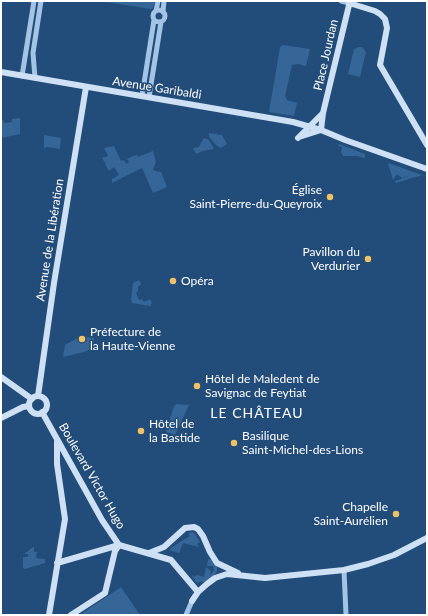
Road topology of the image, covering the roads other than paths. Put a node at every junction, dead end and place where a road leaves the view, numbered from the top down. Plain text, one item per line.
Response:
1 (34, 1) edge
2 (41, 1) edge
3 (158, 1) edge
4 (164, 1) edge
5 (341, 1) edge
6 (350, 2) edge
7 (156, 11) junction
8 (163, 12) junction
9 (154, 20) junction
10 (161, 22) junction
11 (1, 72) edge
12 (22, 76) junction
13 (35, 78) junction
14 (86, 87) junction
15 (145, 96) junction
16 (323, 113) junction
17 (309, 127) junction
18 (321, 130) junction
19 (427, 145) edge
20 (427, 169) edge
21 (1, 377) edge
22 (38, 396) junction
23 (30, 402) junction
24 (42, 412) junction
25 (1, 418) edge
26 (57, 439) junction
27 (67, 457) junction
28 (58, 468) junction
29 (427, 538) edge
30 (119, 545) junction
31 (164, 547) junction
32 (149, 553) junction
33 (167, 559) junction
34 (57, 563) junction
35 (220, 565) junction
36 (344, 570) junction
37 (229, 572) junction
38 (217, 576) junction
39 (198, 592) junction
40 (192, 601) joint
41 (49, 615) edge
42 (71, 615) edge
43 (186, 615) edge
44 (346, 615) edge

1 - 12 street
2 - 13 street
3 - 7 street
4 - 8 street
5 - 6 street
6 - 16 main road, Place Jourdan
6 - 19 main road
7 - 8 street
7 - 9 street
8 - 10 street
9 - 10 street
9 - 15 street
10 - 15 street
11 - 12 main road, Avenue Garibaldi
12 - 13 main road, Avenue Garibaldi
13 - 14 main road, Avenue Garibaldi
14 - 15 main road, Avenue Garibaldi
14 - 22 main road, Avenue de la Libération
15 - 17 main road, Avenue Garibaldi
16 - 17 main road
16 - 18 main road, Place Jourdan
17 - 18 main road, Avenue Garibaldi
17 - 18 main road
18 - 20 main road, Avenue Garibaldi
21 - 23 main road
22 - 23 main road
22 - 24 main road
23 - 24 main road
23 - 25 main road
24 - 26 main road, Boulevard Victor Hugo
26 - 27 main road, Boulevard Victor Hugo
26 - 28 main road
27 - 28 main road
27 - 30 main road, Boulevard Victor Hugo
28 - 34 main road
29 - 36 main road
30 - 32 main road, Boulevard Victor Hugo
30 - 34 main road
30 - 42 main road
31 - 32 main road
31 - 33 main road
31 - 35 main road
32 - 33 main road, Boulevard Victor Hugo
33 - 39 main road
34 - 41 main road
35 - 37 main road
35 - 38 main road
36 - 37 main road
36 - 44 street
37 - 38 main road
38 - 39 main road
39 - 40 main road
40 - 43 street

